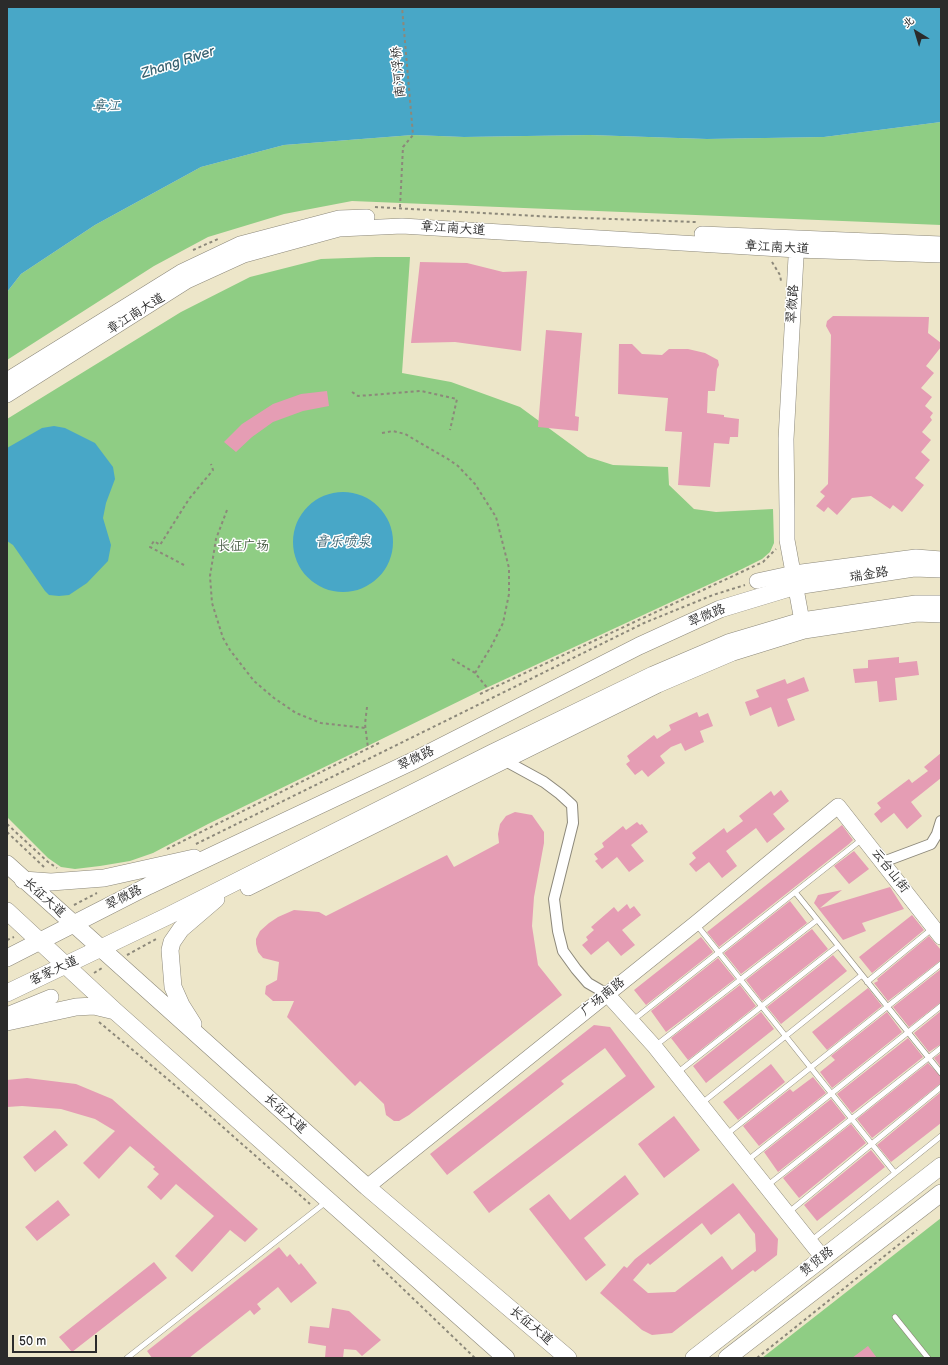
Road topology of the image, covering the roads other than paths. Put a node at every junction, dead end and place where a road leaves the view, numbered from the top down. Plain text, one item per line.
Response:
1 (797, 244) junction
2 (941, 244) edge
3 (941, 255) edge
4 (7, 380) edge
5 (7, 395) edge
6 (941, 558) edge
7 (941, 569) edge
8 (795, 579) junction
9 (758, 581) road end
10 (941, 604) edge
11 (941, 615) edge
12 (802, 621) junction
13 (499, 757) junction
14 (838, 806) joint
15 (941, 821) edge
16 (864, 838) junction
17 (221, 852) junction
18 (883, 862) junction
19 (7, 864) edge
20 (23, 880) junction
21 (244, 884) junction
22 (795, 892) junction
23 (7, 911) edge
24 (817, 920) junction
25 (73, 924) junction
26 (696, 924) junction
27 (938, 933) edge
28 (40, 941) junction
29 (838, 946) junction
30 (100, 949) junction
31 (719, 952) junction
32 (7, 958) edge
33 (941, 964) edge
34 (66, 965) junction
35 (862, 975) junction
36 (740, 980) junction
37 (867, 982) junction
38 (7, 993) edge
39 (607, 994) junction
40 (51, 996) dead end
41 (762, 1006) junction
42 (941, 1006) edge
43 (887, 1007) junction
44 (115, 1011) junction
45 (7, 1015) edge
46 (632, 1021) junction
47 (7, 1022) edge
48 (908, 1032) junction
49 (786, 1036) junction
50 (204, 1041) junction
51 (655, 1047) junction
52 (941, 1048) edge
53 (929, 1058) junction
54 (811, 1067) junction
55 (941, 1073) edge
56 (676, 1074) junction
57 (941, 1087) edge
58 (832, 1093) junction
59 (700, 1105) junction
60 (852, 1119) junction
61 (724, 1136) junction
62 (941, 1136) edge
63 (872, 1144) junction
64 (746, 1162) junction
65 (941, 1166) edge
66 (895, 1173) junction
67 (367, 1187) junction
68 (765, 1187) junction
69 (941, 1193) edge
70 (322, 1205) junction
71 (786, 1214) junction
72 (810, 1242) junction
73 (823, 1258) junction
74 (895, 1317) dead end
75 (707, 1348) junction
76 (563, 1353) edge
77 (127, 1358) edge
78 (506, 1358) edge
79 (580, 1358) edge
80 (683, 1358) edge
81 (694, 1358) edge
82 (727, 1358) edge
83 (928, 1358) edge

1 - 2 street, 章江南大道
1 - 3 street, 章江南大道
1 - 4 street, 章江南大道
1 - 5 street, 章江南大道
1 - 8 street, 翠微路
6 - 8 street
7 - 8 main road, 瑞金路
8 - 9 street
8 - 12 street, 翠微路
8 - 17 main road, 翠微路
10 - 12 main road
11 - 13 street
12 - 13 main road
13 - 21 main road
13 - 39 street
14 - 16 street, 云台山街
14 - 26 street, 广场南路
15 - 18 street
16 - 18 street, 云台山街
16 - 22 lane
17 - 20 main road
17 - 25 main road, 翠微路
18 - 27 street, 云台山街
19 - 20 main road, 长征大道
20 - 25 main road, 长征大道
21 - 30 main road
21 - 50 main road
22 - 24 lane
22 - 31 lane
23 - 28 main road
24 - 29 lane
24 - 36 lane
25 - 28 main road, 翠微路
25 - 30 main road, 长征大道
26 - 31 lane
26 - 39 street, 广场南路
27 - 37 lane
28 - 32 main road
28 - 34 main road
29 - 35 lane
29 - 41 lane
30 - 34 main road, 客家大道
30 - 50 main road, 长征大道
31 - 36 lane
31 - 46 lane
33 - 43 lane
34 - 38 main road, 客家大道
34 - 44 main road
35 - 37 lane
35 - 49 lane
36 - 41 lane
36 - 51 lane
37 - 43 lane
39 - 46 street
39 - 67 street, 广场南路
40 - 45 street
41 - 49 lane
41 - 56 lane
42 - 48 lane
43 - 48 lane
43 - 54 lane
44 - 47 main road
44 - 70 main road
46 - 51 street
48 - 53 lane
48 - 58 lane
49 - 54 lane
49 - 59 lane
50 - 67 main road, 长征大道
51 - 56 street
52 - 53 lane
53 - 55 lane
53 - 60 lane
54 - 58 lane
54 - 61 lane
56 - 59 street
57 - 63 lane
58 - 60 lane
58 - 64 lane
59 - 61 street
60 - 63 lane
60 - 68 lane
61 - 64 street
62 - 66 lane
63 - 66 lane
63 - 71 lane
64 - 68 street
65 - 73 main road, 赞贤路
66 - 72 lane
67 - 76 main road, 长征大道
68 - 71 street
69 - 82 main road, 赞贤路
70 - 77 lane
70 - 78 main road
71 - 72 street
72 - 73 street
73 - 75 main road, 赞贤路
74 - 83 lane
75 - 80 main road
75 - 81 main road, 赞贤路
76 - 79 main road, 长征大道

